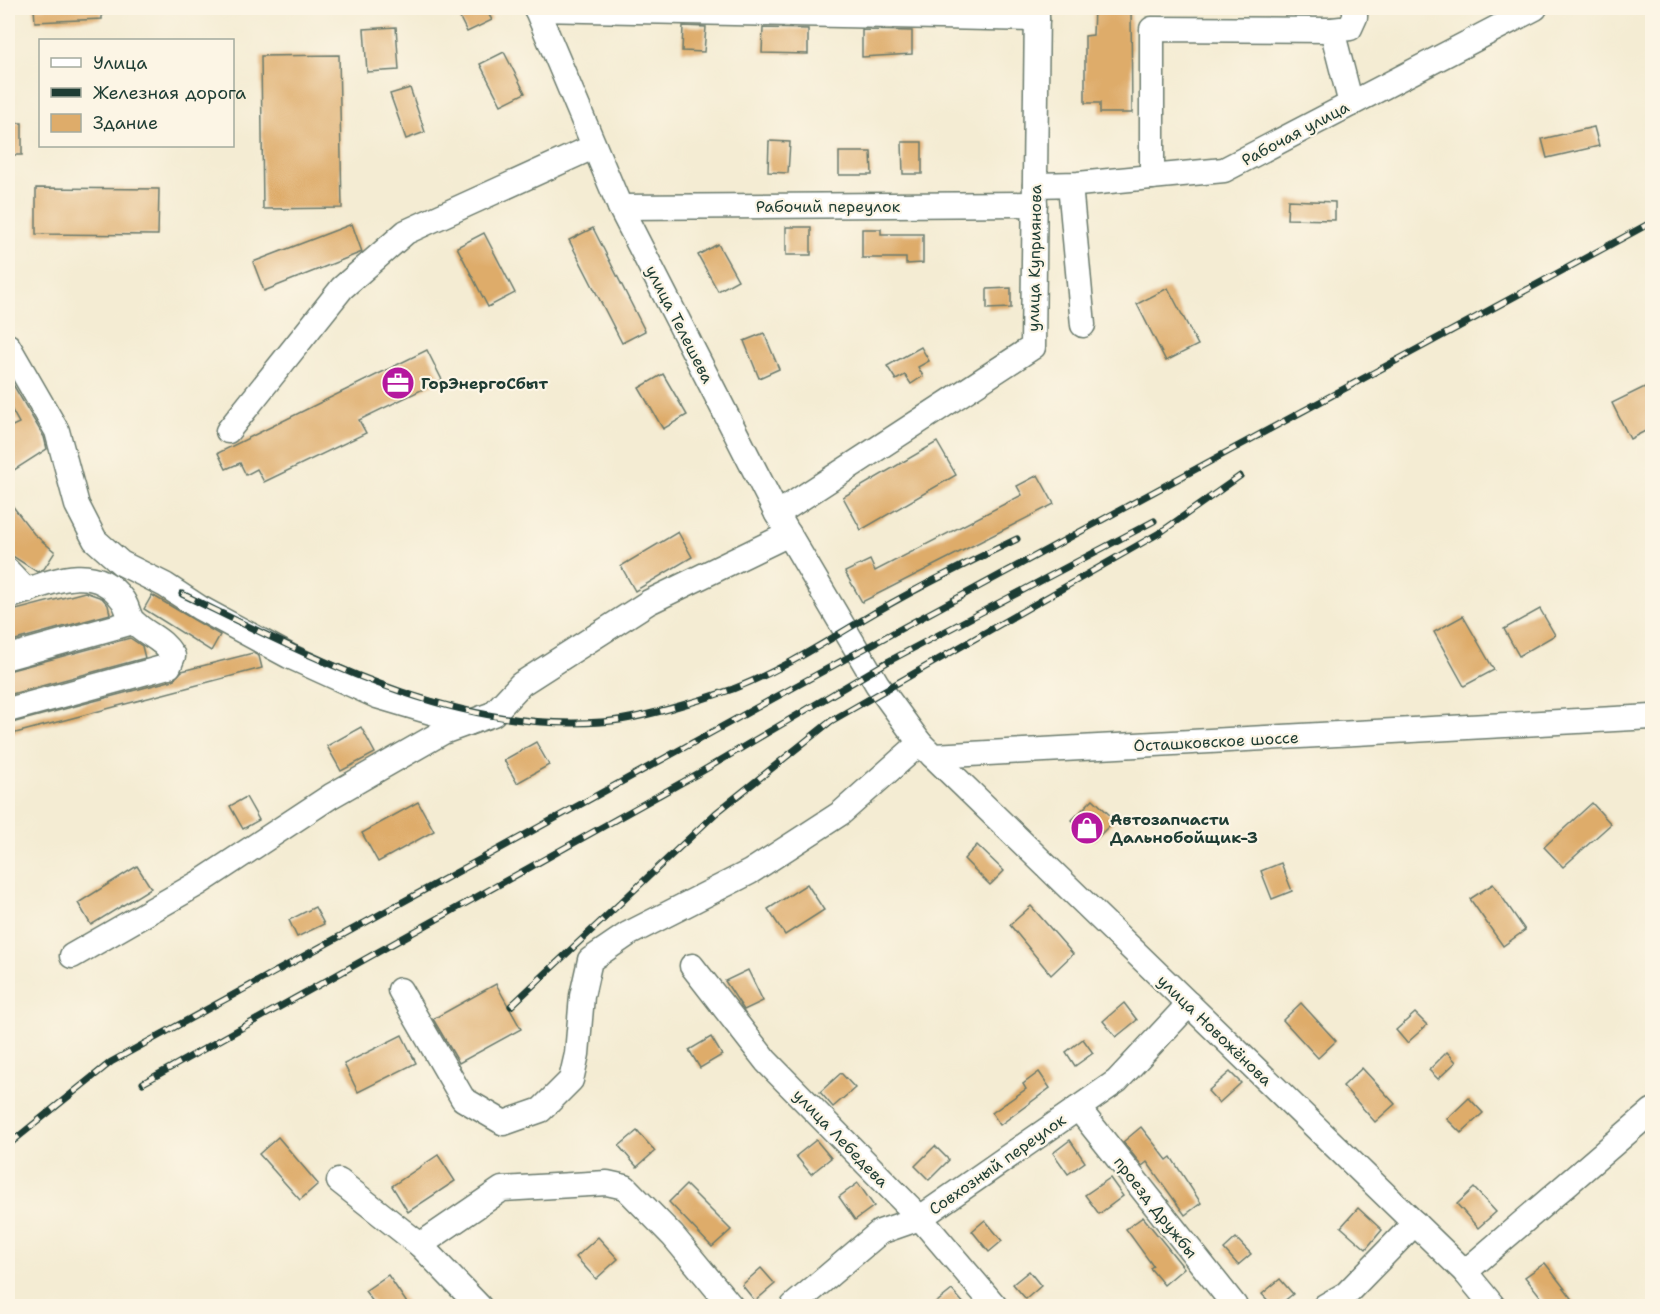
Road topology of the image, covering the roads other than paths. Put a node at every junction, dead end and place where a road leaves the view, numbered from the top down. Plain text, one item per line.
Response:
1 (536, 8) edge
2 (1355, 8) edge
3 (1535, 8) edge
4 (1037, 13) edge
5 (1332, 30) junction
6 (1351, 104) junction
7 (593, 147) junction
8 (1152, 177) junction
9 (1070, 184) junction
10 (1035, 194) junction
11 (620, 207) junction
12 (1083, 325) dead end
13 (8, 346) edge
14 (228, 431) dead end
15 (783, 524) junction
16 (8, 571) edge
17 (17, 594) edge
18 (133, 622) junction
19 (8, 657) edge
20 (8, 710) edge
21 (1653, 717) edge
22 (468, 723) junction
23 (927, 750) junction
24 (72, 956) dead end
25 (692, 966) dead end
26 (400, 990) dead end
27 (1189, 1004) junction
28 (1078, 1108) junction
29 (1653, 1111) edge
30 (339, 1181) dead end
31 (920, 1218) junction
32 (1415, 1223) junction
33 (420, 1245) junction
34 (1466, 1272) junction
35 (479, 1306) edge
36 (732, 1306) edge
37 (793, 1306) edge
38 (995, 1306) edge
39 (1235, 1306) edge
40 (1325, 1306) edge
41 (1493, 1306) edge

1 - 4 street
1 - 7 street, улица Телешева
2 - 5 street
3 - 6 street, Рабочая улица
4 - 10 street, улица Куприянова
5 - 6 street
5 - 8 street
6 - 8 street, Рабочая улица
7 - 11 street, улица Телешева
7 - 14 street
8 - 9 street, Рабочая улица
9 - 10 street, Рабочая улица
9 - 12 street
10 - 11 street, Рабочий переулок
10 - 15 street, улица Куприянова
11 - 15 street, улица Телешева
13 - 22 street
15 - 22 street
15 - 23 street, улица Телешева
16 - 17 street
17 - 18 street
18 - 19 street
18 - 20 street
21 - 23 street, Осташковское шоссе
22 - 24 street
23 - 26 street
23 - 27 street, улица Новожёнова
25 - 31 street, улица Лебедева
27 - 28 street, Совхозный переулок
27 - 32 street, улица Новожёнова
28 - 31 street, Совхозный переулок
28 - 39 street, проезд Дружбы
29 - 34 street
30 - 33 street
31 - 37 street, Совхозный переулок
31 - 38 street, улица Лебедева
32 - 34 street, улица Новожёнова
32 - 40 street
33 - 35 street
33 - 36 street
34 - 41 street, улица Новожёнова

